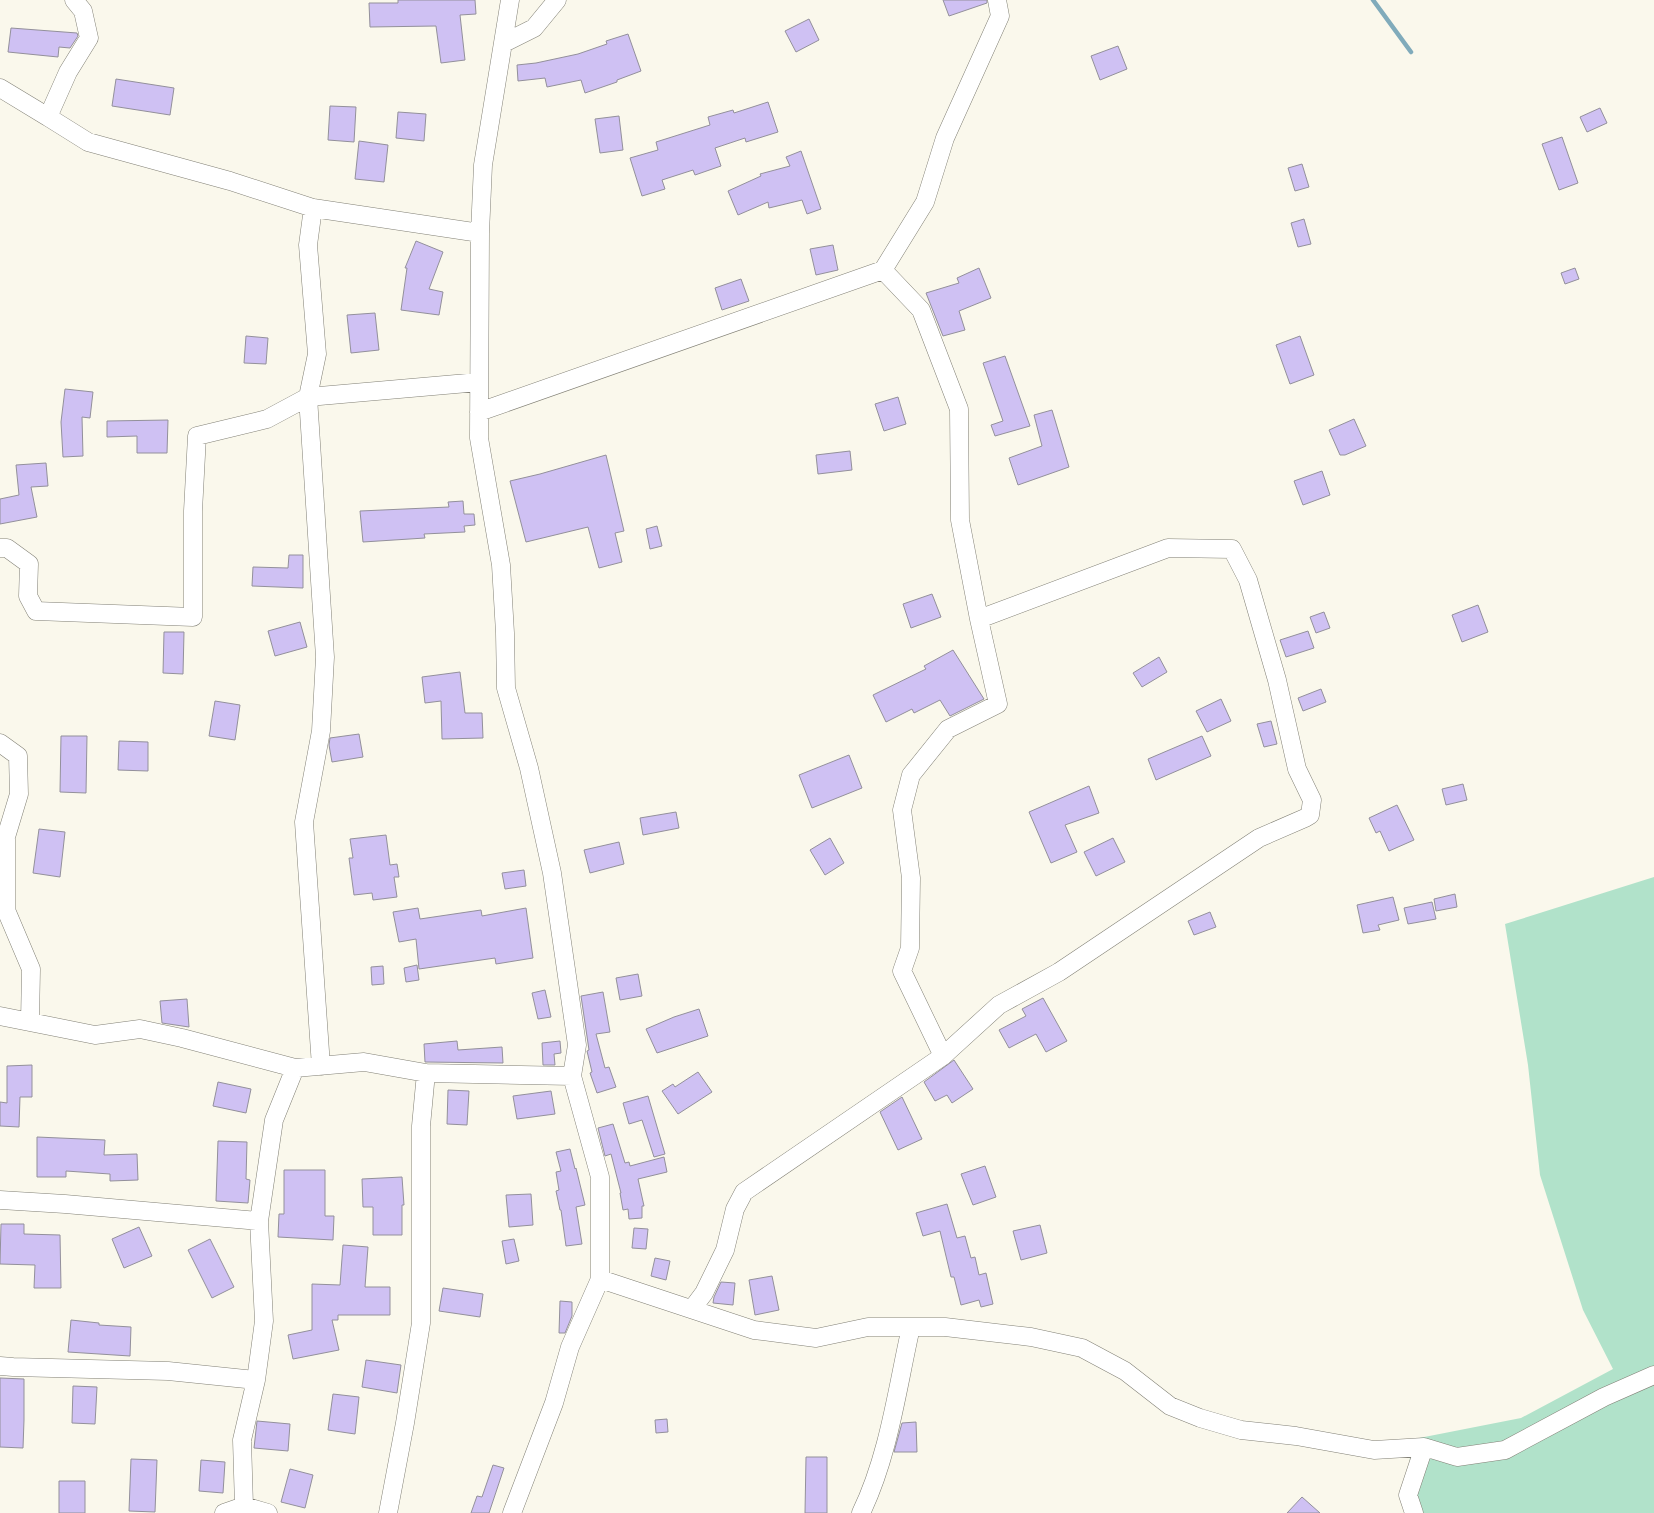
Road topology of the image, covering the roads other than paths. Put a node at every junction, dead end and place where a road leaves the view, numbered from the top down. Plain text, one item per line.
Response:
1 (74, 0) edge
2 (510, 0) edge
3 (557, 0) edge
4 (997, 0) edge
5 (504, 43) junction
6 (0, 88) edge
7 (48, 117) junction
8 (313, 208) junction
9 (480, 234) junction
10 (883, 270) junction
11 (479, 382) junction
12 (308, 397) junction
13 (479, 412) junction
14 (0, 548) edge
15 (979, 619) junction
16 (0, 742) edge
17 (0, 1016) edge
18 (30, 1022) junction
19 (942, 1056) junction
20 (321, 1066) junction
21 (295, 1068) junction
22 (426, 1073) junction
23 (572, 1076) junction
24 (0, 1200) edge
25 (259, 1221) junction
26 (600, 1279) junction
27 (692, 1309) junction
28 (911, 1327) junction
29 (0, 1366) edge
30 (1654, 1375) edge
31 (256, 1380) junction
32 (1424, 1447) junction
33 (244, 1506) junction
34 (224, 1513) edge
35 (268, 1513) edge
36 (388, 1513) edge
37 (512, 1513) edge
38 (860, 1513) edge
39 (1414, 1513) edge

1 - 7 street
2 - 5 street
3 - 5 street
4 - 10 street
5 - 9 street
6 - 7 street
7 - 8 street
8 - 9 street
8 - 12 street
9 - 11 street
10 - 13 street
10 - 15 street
11 - 12 street
11 - 13 street
12 - 14 street
12 - 20 street
13 - 23 street
15 - 19 street
15 - 19 street
16 - 18 street
17 - 18 street
18 - 21 street
19 - 27 street
20 - 21 street
20 - 22 street
21 - 25 street
22 - 23 street
22 - 36 street
23 - 26 street
24 - 25 street
25 - 31 street
26 - 27 street
26 - 37 street
27 - 28 street
28 - 32 street
28 - 38 street
29 - 31 street
30 - 32 street
31 - 33 street
32 - 39 street
33 - 34 street
33 - 35 street

